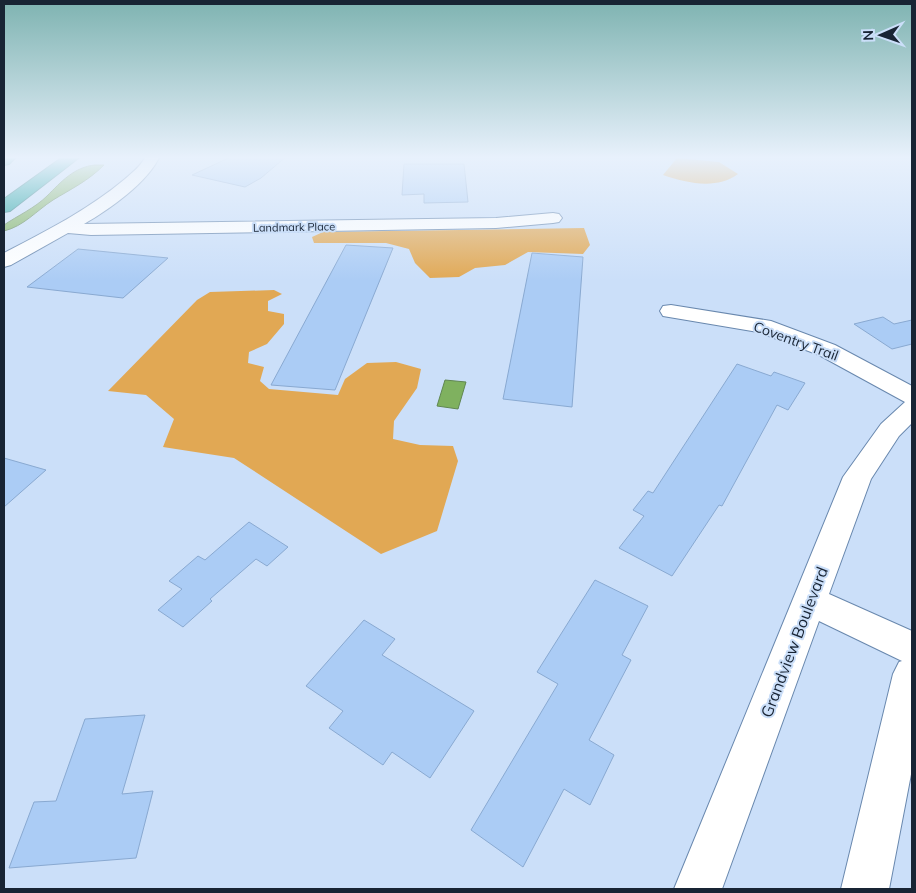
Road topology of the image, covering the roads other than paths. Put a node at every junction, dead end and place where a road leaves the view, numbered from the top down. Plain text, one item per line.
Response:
1 (17, 198) edge
2 (113, 198) edge
3 (4, 207) edge
4 (552, 218) dead end
5 (65, 227) junction
6 (4, 261) edge
7 (671, 311) dead end
8 (912, 396) edge
9 (912, 408) edge
10 (810, 601) junction
11 (912, 648) edge
12 (912, 674) edge
13 (698, 889) edge
14 (864, 889) edge

1 - 3 highway
2 - 5 street
4 - 5 street, Landmark Place
5 - 6 street
7 - 8 street, Coventry Trail
9 - 10 street, Grandview Boulevard
10 - 11 street
10 - 13 street, Grandview Boulevard
12 - 14 street

